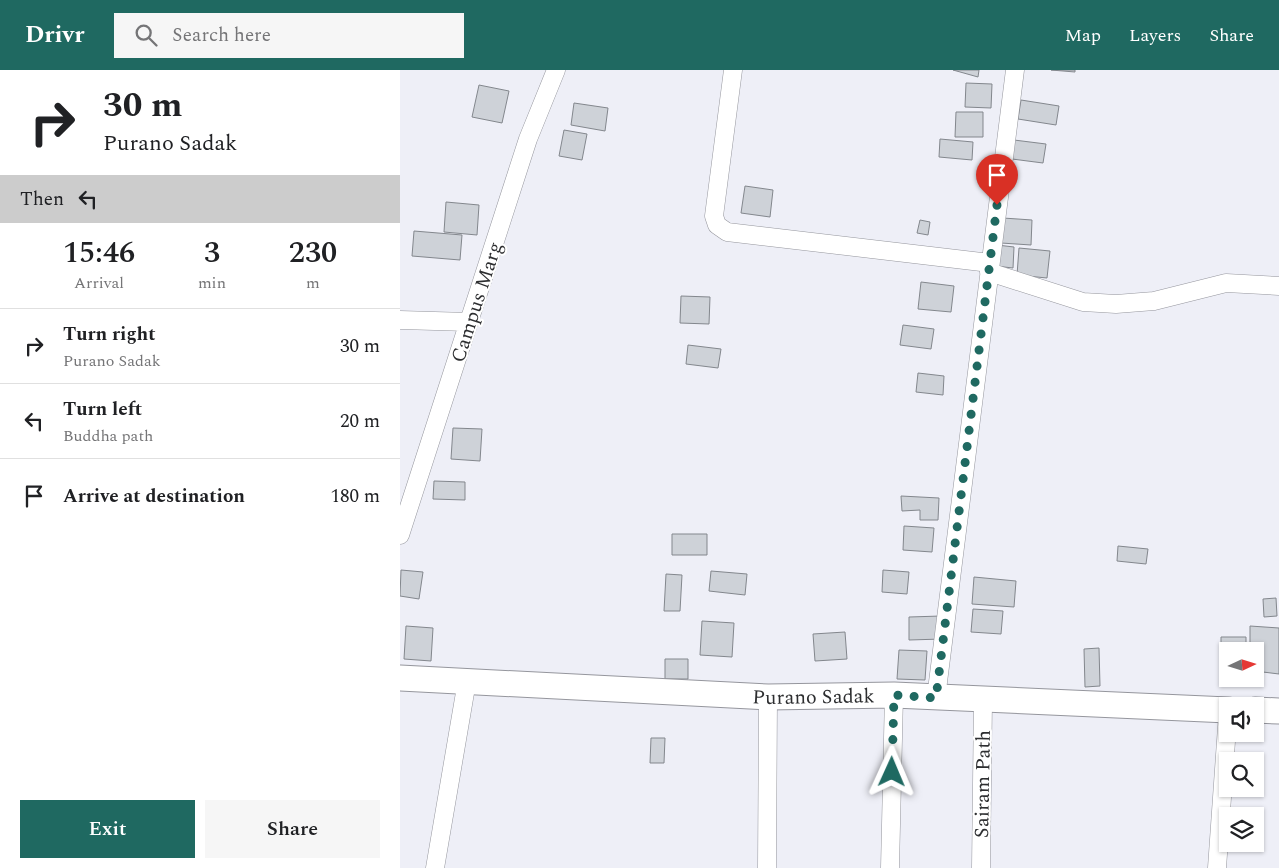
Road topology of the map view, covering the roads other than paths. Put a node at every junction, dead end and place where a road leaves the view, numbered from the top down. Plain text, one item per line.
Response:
1 (556, 70) edge
2 (733, 70) edge
3 (1015, 70) edge
4 (990, 267) junction
5 (1279, 286) edge
6 (400, 320) edge
7 (469, 322) junction
8 (400, 535) edge
9 (400, 678) edge
10 (467, 681) junction
11 (894, 695) junction
12 (768, 697) junction
13 (936, 698) junction
14 (983, 700) junction
15 (1264, 710) edge
16 (1219, 711) edge
17 (1279, 711) edge
18 (1226, 742) edge
19 (435, 868) edge
20 (768, 868) edge
21 (890, 868) edge
22 (981, 868) edge
23 (1217, 868) edge

1 - 7 street, Campus Marg
2 - 4 street
3 - 4 street
4 - 5 street
4 - 13 street
6 - 7 street
7 - 8 street, Campus Marg
9 - 10 main road, Purano Sadak
10 - 12 main road, Purano Sadak
10 - 19 street
11 - 12 main road, Purano Sadak
11 - 13 main road, Purano Sadak
11 - 21 street
12 - 20 street
13 - 14 main road, Purano Sadak
14 - 16 main road, Purano Sadak
14 - 22 street, Sairam Path
15 - 17 main road
18 - 23 street

